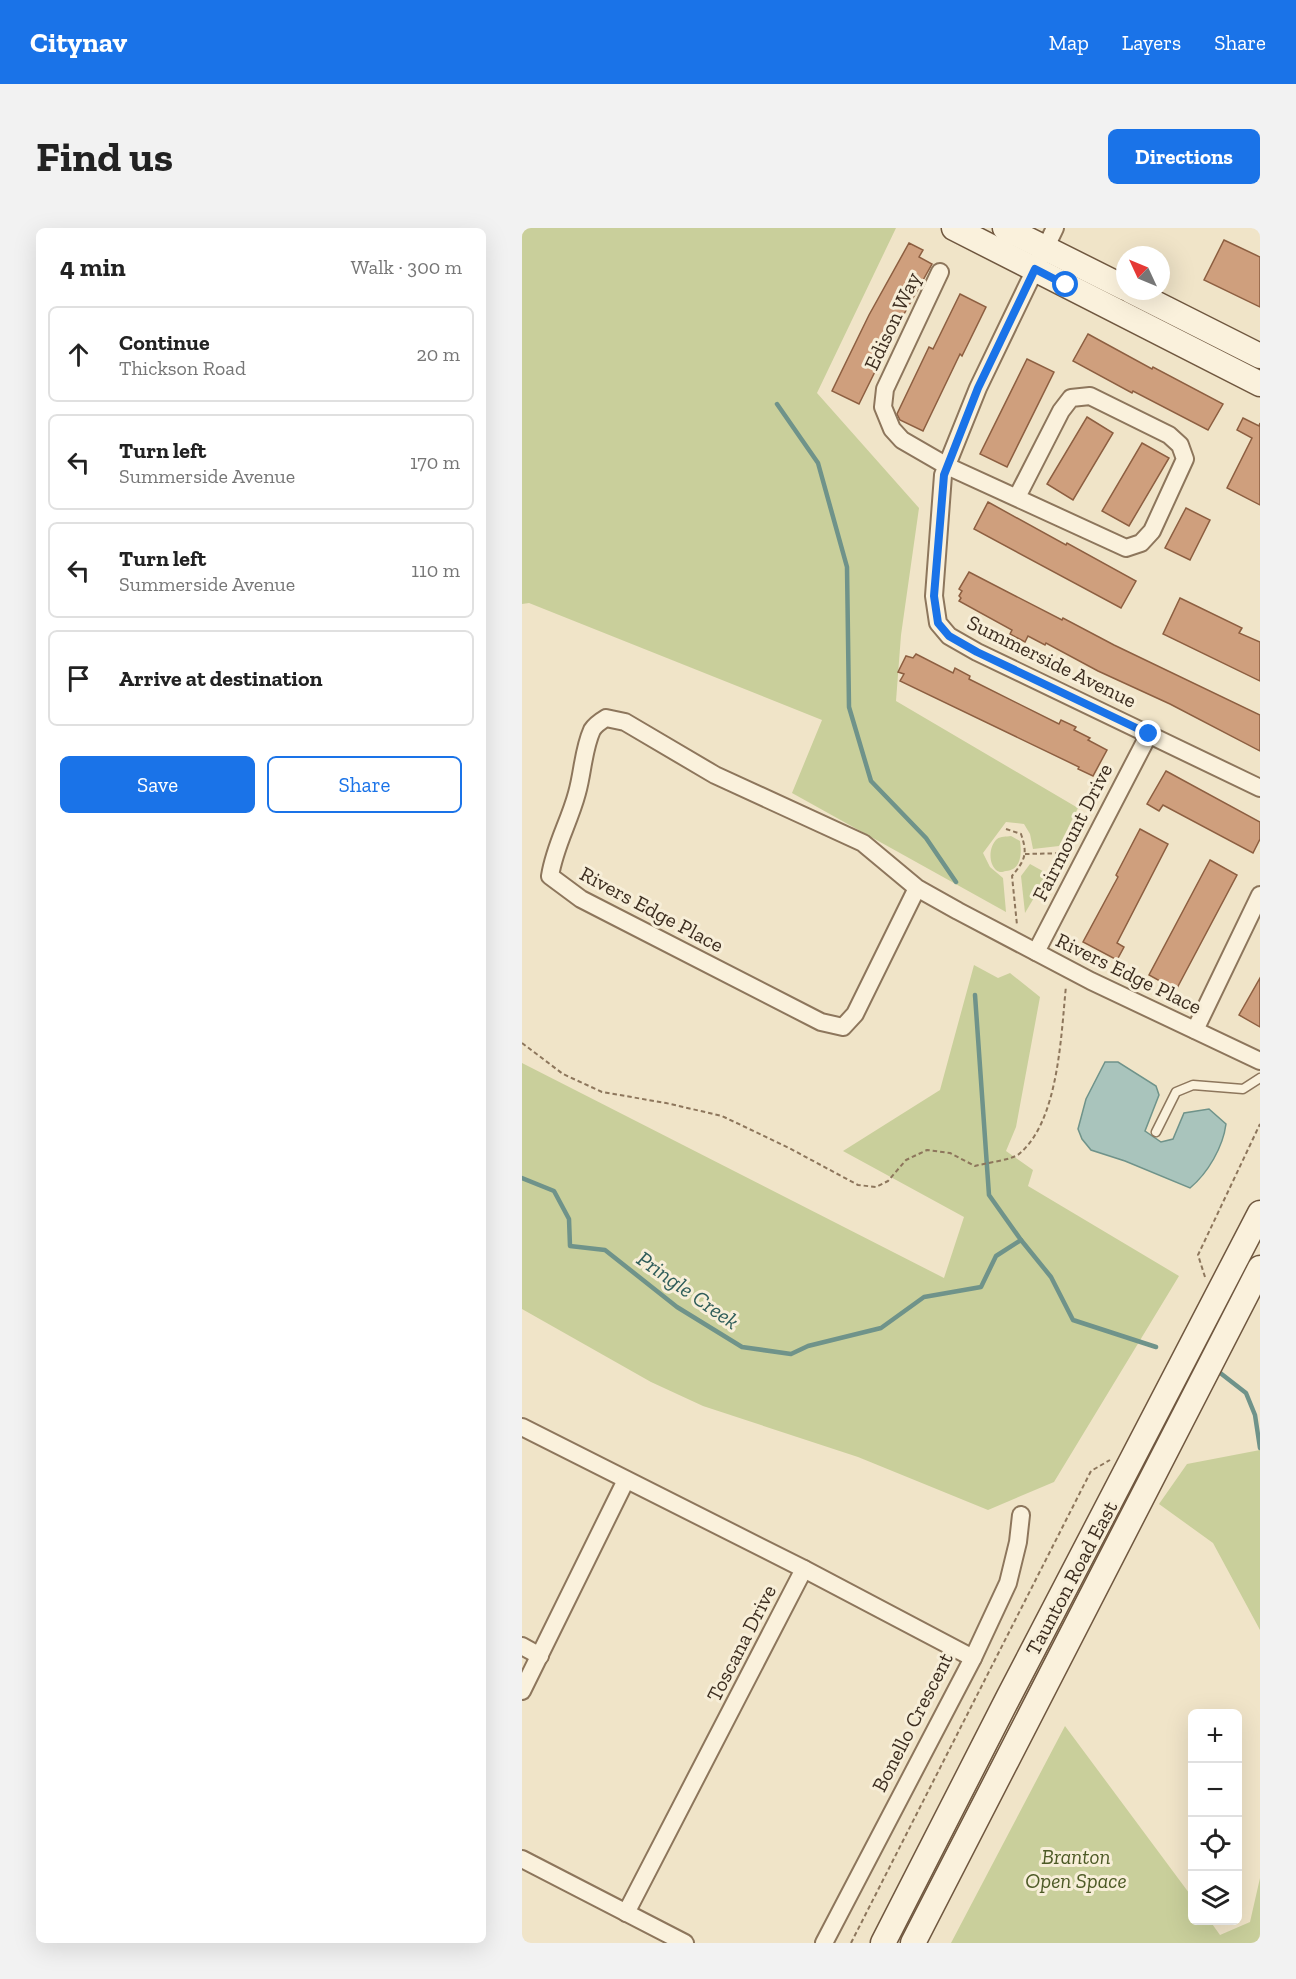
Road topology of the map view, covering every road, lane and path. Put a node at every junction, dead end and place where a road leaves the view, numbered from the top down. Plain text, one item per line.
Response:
1 (954, 228) edge
2 (1005, 228) edge
3 (1051, 238) edge
4 (1035, 269) junction
5 (940, 272) dead end
6 (1116, 282) edge
7 (1149, 300) edge
8 (1260, 356) edge
9 (1260, 384) edge
10 (947, 466) junction
11 (1017, 498) junction
12 (1149, 734) junction
13 (1260, 788) edge
14 (1006, 829) dead end
15 (1087, 853) junction
16 (1025, 854) junction
17 (917, 888) junction
18 (1260, 895) edge
19 (1018, 942) junction
20 (1036, 952) junction
21 (1068, 969) junction
22 (1194, 1030) junction
23 (522, 1043) edge
24 (1260, 1061) edge
25 (1260, 1078) edge
26 (1260, 1124) edge
27 (1156, 1132) dead end
28 (1260, 1213) edge
29 (1260, 1268) edge
30 (1205, 1280) dead end
31 (522, 1427) edge
32 (1110, 1460) dead end
33 (626, 1480) junction
34 (1021, 1515) dead end
35 (804, 1569) junction
36 (1065, 1590) junction
37 (1089, 1600) junction
38 (522, 1646) edge
39 (540, 1656) junction
40 (973, 1658) junction
41 (522, 1691) edge
42 (1008, 1698) junction
43 (1033, 1710) junction
44 (522, 1859) edge
45 (626, 1913) junction
46 (685, 1943) edge
47 (824, 1943) edge
48 (851, 1943) edge
49 (883, 1943) edge
50 (913, 1943) edge

1 - 4 main road
2 - 3 main road
3 - 4 street, Summerside Avenue
3 - 6 main road
4 - 9 main road
4 - 10 street, Summerside Avenue
5 - 10 street, Edison Way
7 - 8 main road
10 - 11 street, Edison Way
10 - 12 street, Summerside Avenue
11 - 11 street, Edison Way
12 - 13 street, Summerside Avenue
12 - 15 street, Fairmount Drive
14 - 16 path
15 - 16 path
15 - 20 street, Fairmount Drive
16 - 19 path
17 - 17 street, Rivers Edge Place
17 - 19 street, Rivers Edge Place
18 - 22 street
19 - 20 street, Rivers Edge Place
20 - 21 street, Rivers Edge Place
21 - 22 street, Rivers Edge Place
21 - 23 path
22 - 24 street, Rivers Edge Place
25 - 27 lane
26 - 30 path
28 - 36 main road, Taunton Road East
29 - 37 main road, Taunton Road East
31 - 33 street, Toscana Drive
32 - 48 path
33 - 35 street, Toscana Drive
33 - 39 street
34 - 40 street
35 - 40 street, Bonello Crescent
35 - 45 street, Toscana Drive
36 - 37 main road
36 - 42 main road, Taunton Road East
37 - 43 main road, Taunton Road East
38 - 39 street
39 - 41 street
40 - 47 street, Bonello Crescent
42 - 43 main road
42 - 49 main road, Taunton Road East
43 - 50 main road, Taunton Road East
44 - 45 street
45 - 46 street

